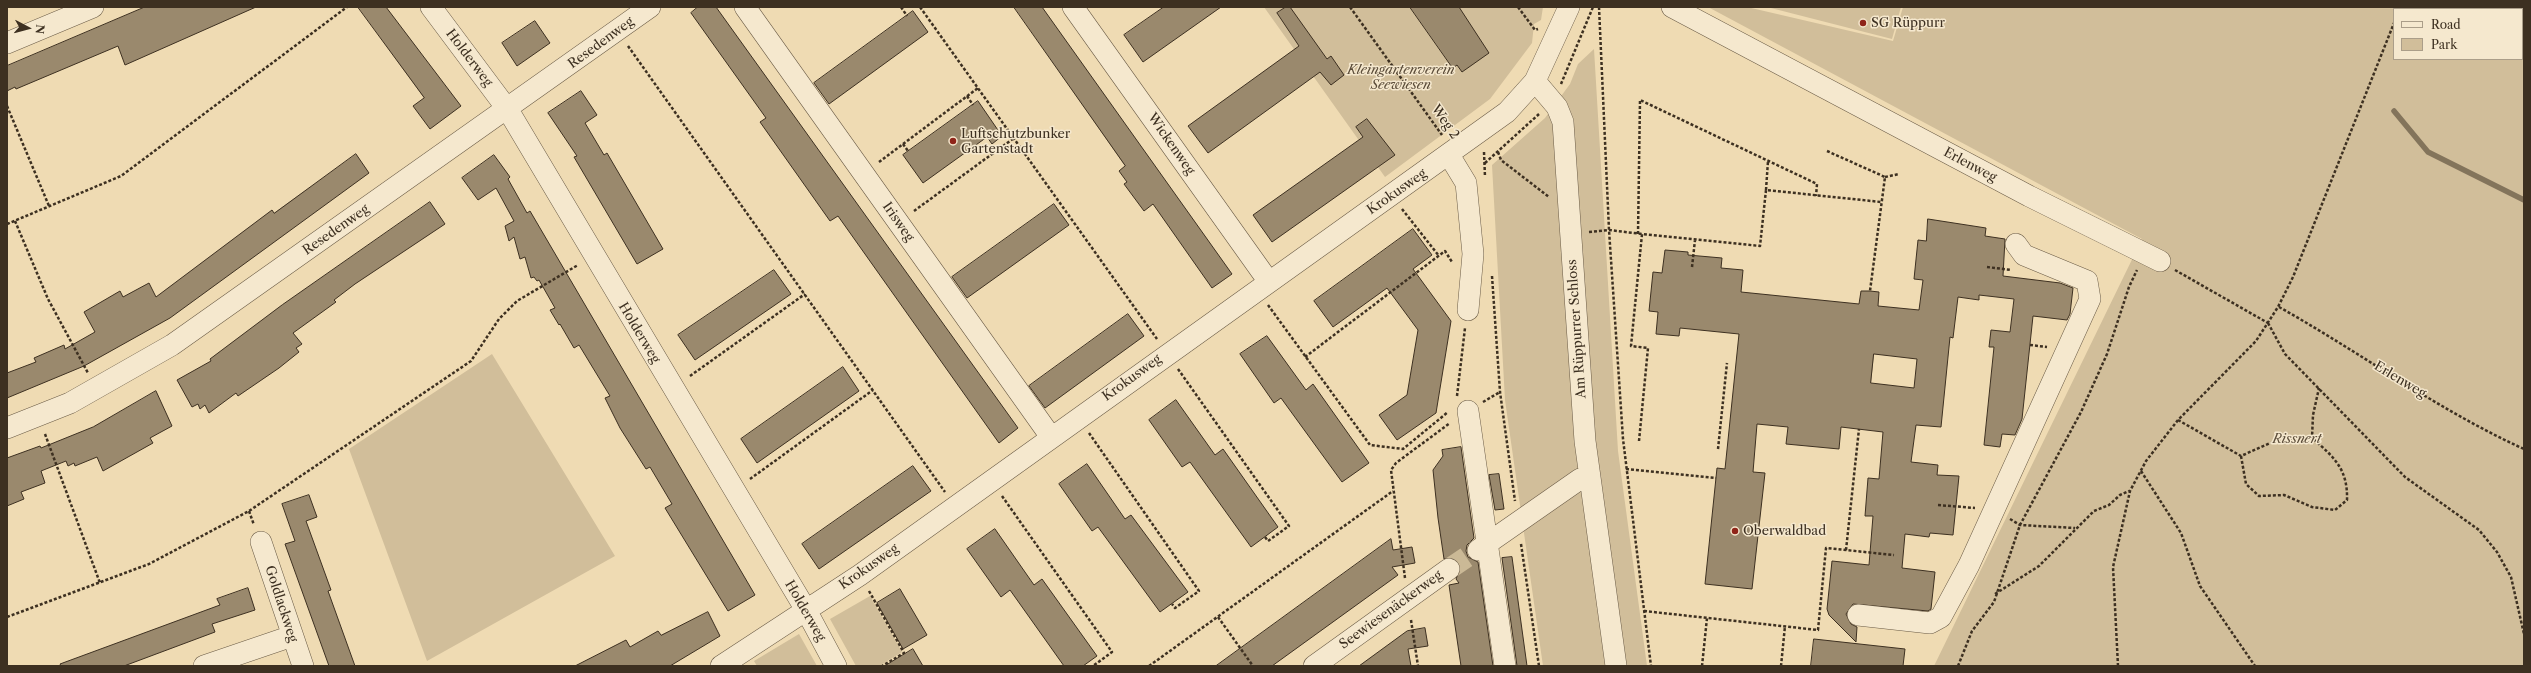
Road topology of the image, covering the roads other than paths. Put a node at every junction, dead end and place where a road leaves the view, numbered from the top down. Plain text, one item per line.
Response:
1 (93, 7) edge
2 (431, 7) edge
3 (650, 7) edge
4 (745, 7) edge
5 (1073, 7) edge
6 (1570, 7) edge
7 (1672, 7) edge
8 (7, 43) edge
9 (1535, 81) junction
10 (508, 110) junction
11 (1451, 153) junction
12 (2016, 244) dead end
13 (2153, 258) road end
14 (1263, 286) junction
15 (1468, 310) road end
16 (1458, 407) road end
17 (7, 428) edge
18 (1051, 436) junction
19 (1589, 478) junction
20 (261, 542) dead end
21 (1482, 546) junction
22 (1449, 569) tunnel mouth
23 (806, 610) junction
24 (1858, 615) dead end
25 (292, 636) junction
26 (204, 666) edge
27 (302, 666) edge
28 (721, 666) edge
29 (836, 666) edge
30 (1314, 666) edge
31 (1505, 666) edge
32 (1616, 666) edge

1 - 8 street
2 - 10 street, Holderweg
3 - 10 street, Resedenweg
4 - 18 street, Irisweg
5 - 14 street, Wickenweg
6 - 9 street
7 - 13 street, Erlenweg
9 - 11 street, Krokusweg
9 - 19 street, Am Rüppurrer Schloss
10 - 17 street, Resedenweg
10 - 23 street, Holderweg
11 - 14 street, Krokusweg
11 - 15 street
12 - 24 street
14 - 18 street, Krokusweg
16 - 21 street
18 - 23 street, Krokusweg
19 - 21 street
19 - 32 street, Am Rüppurrer Schloss
20 - 25 street, Goldlackweg
21 - 31 street
22 - 30 street, Seewiesenäckerweg
23 - 28 street, Krokusweg
23 - 29 street, Holderweg
25 - 26 street
25 - 27 street, Goldlackweg

